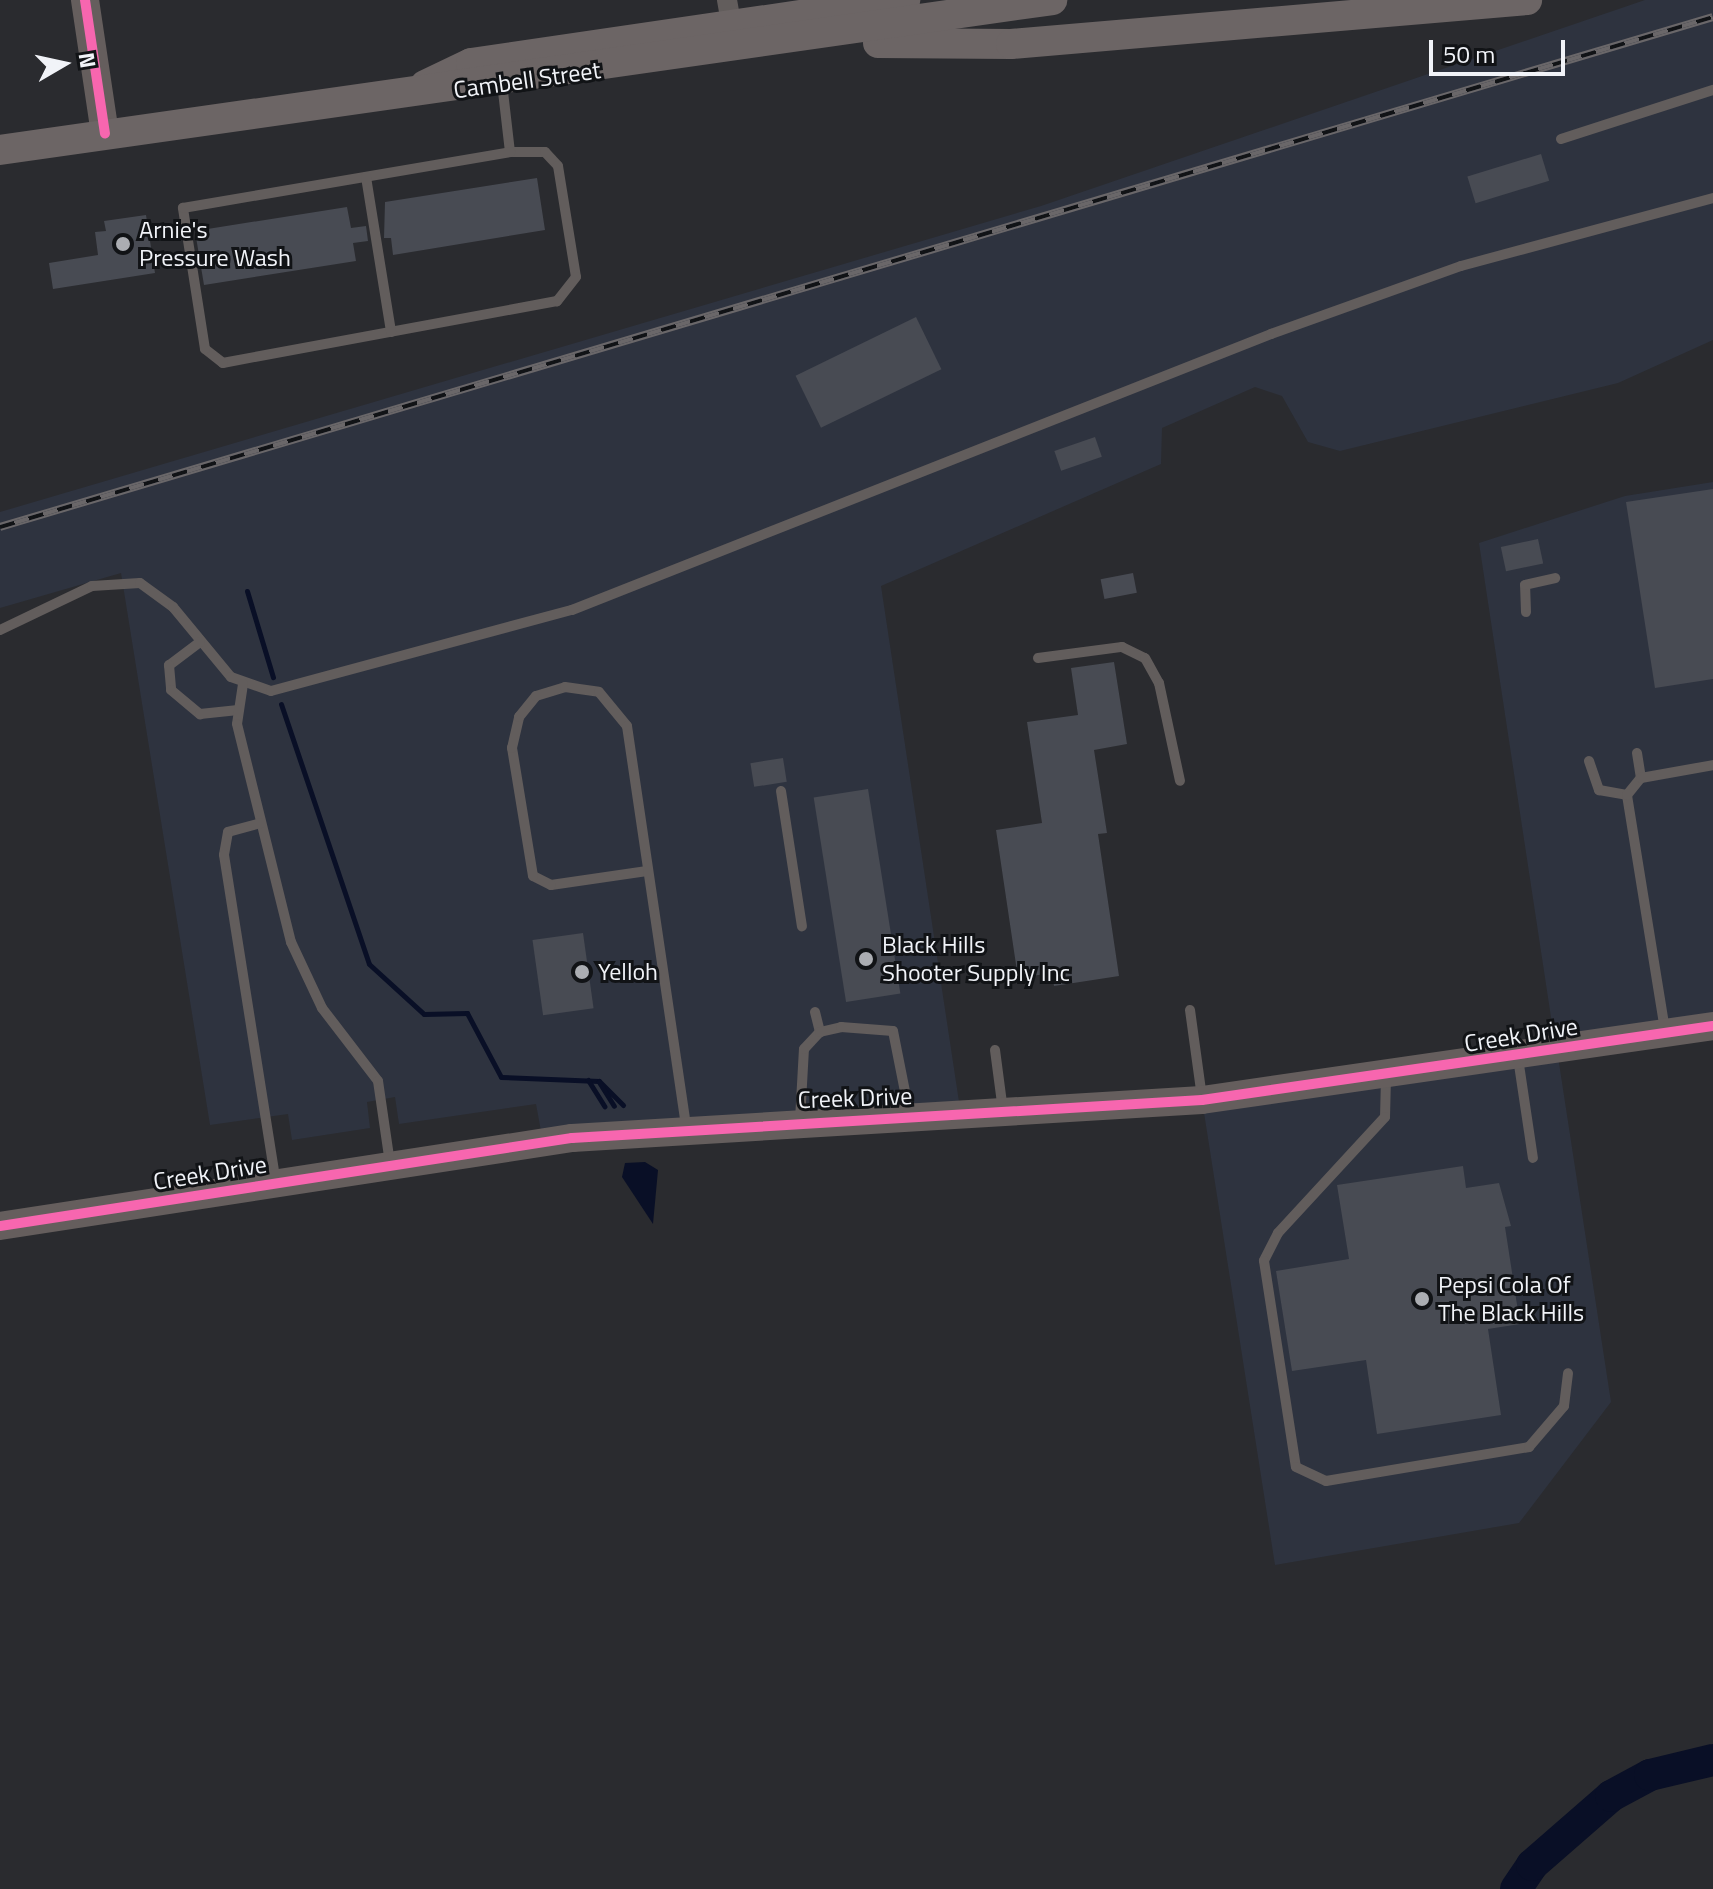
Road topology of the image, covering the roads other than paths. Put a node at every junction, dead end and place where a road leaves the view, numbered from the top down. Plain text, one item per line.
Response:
1 (85, 0) edge
2 (905, 0) edge
3 (1052, 0) edge
4 (1527, 0) edge
5 (731, 26) edge
6 (792, 42) junction
7 (502, 83) junction
8 (1713, 90) edge
9 (398, 98) junction
10 (105, 134) junction
11 (1561, 139) dead end
12 (0, 150) edge
13 (510, 152) junction
14 (366, 177) junction
15 (1713, 198) edge
16 (391, 332) junction
17 (1555, 578) dead end
18 (1526, 612) dead end
19 (0, 630) edge
20 (200, 642) junction
21 (1038, 658) dead end
22 (243, 684) junction
23 (236, 710) junction
24 (1637, 753) dead end
25 (1589, 761) dead end
26 (1713, 765) edge
27 (1641, 778) junction
28 (1180, 781) dead end
29 (781, 791) dead end
30 (1627, 795) junction
31 (261, 823) junction
32 (647, 871) junction
33 (802, 926) dead end
34 (1190, 1010) dead end
35 (815, 1012) dead end
36 (1713, 1026) edge
37 (820, 1032) junction
38 (1666, 1033) junction
39 (995, 1050) dead end
40 (1517, 1056) junction
41 (1386, 1077) junction
42 (1202, 1100) junction
43 (1004, 1114) junction
44 (910, 1117) junction
45 (800, 1120) junction
46 (686, 1127) junction
47 (1533, 1158) dead end
48 (390, 1166) junction
49 (276, 1183) junction
50 (0, 1226) edge
51 (1568, 1373) dead end

1 - 10 street
2 - 5 main road
3 - 6 main road, Cambell Street
4 - 6 main road
5 - 6 main road, Cambell Street
5 - 7 main road, Cambell Street
5 - 9 main road
7 - 9 main road, Cambell Street
7 - 13 lane
8 - 11 lane
9 - 10 main road, Cambell Street
10 - 12 main road, Cambell Street
13 - 14 lane
13 - 16 lane
14 - 16 lane
14 - 16 lane
15 - 22 lane
17 - 18 lane
19 - 20 lane
20 - 22 lane
20 - 23 lane
21 - 28 lane
22 - 23 lane
23 - 31 lane
24 - 27 lane
25 - 30 lane
26 - 27 lane
27 - 30 lane
29 - 33 lane
30 - 38 lane
31 - 48 lane
31 - 49 lane
32 - 32 lane
32 - 46 lane
34 - 42 lane
35 - 37 lane
36 - 38 street, Creek Drive
37 - 44 lane
37 - 45 lane
38 - 40 street, Creek Drive
39 - 43 lane
40 - 41 street, Creek Drive
40 - 47 lane
41 - 42 street, Creek Drive
41 - 51 lane
42 - 43 street, Creek Drive
43 - 44 street, Creek Drive
44 - 45 street, Creek Drive
45 - 46 street, Creek Drive
46 - 48 street, Creek Drive
48 - 49 street, Creek Drive
49 - 50 street, Creek Drive

